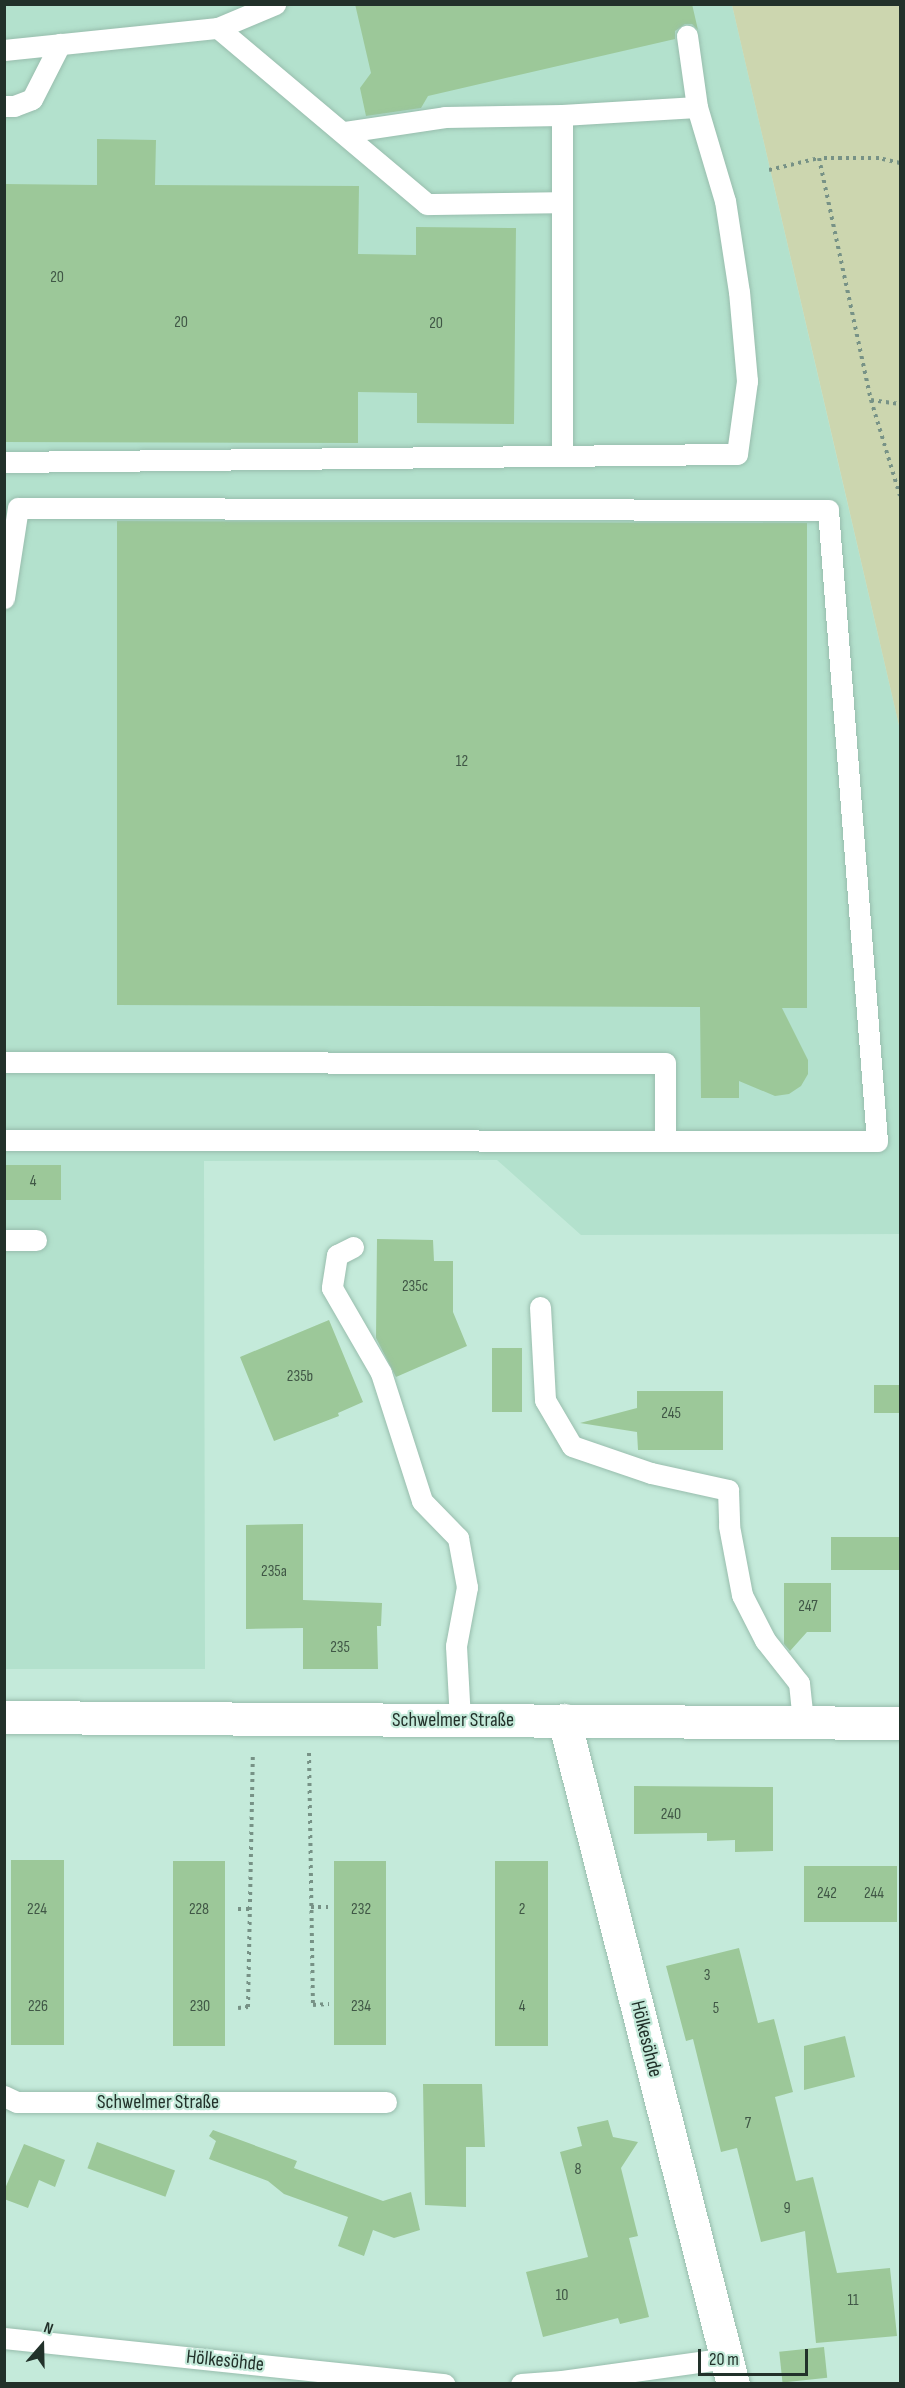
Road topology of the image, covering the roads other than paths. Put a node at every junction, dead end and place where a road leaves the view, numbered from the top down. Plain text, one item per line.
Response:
1 (275, 4) edge
2 (218, 28) junction
3 (687, 36) dead end
4 (60, 44) junction
5 (4, 50) edge
6 (4, 106) edge
7 (698, 107) junction
8 (562, 116) junction
9 (345, 132) junction
10 (562, 202) junction
11 (562, 456) junction
12 (4, 462) edge
13 (4, 598) edge
14 (4, 1062) edge
15 (4, 1140) edge
16 (664, 1140) junction
17 (4, 1240) edge
18 (36, 1240) dead end
19 (353, 1248) dead end
20 (540, 1307) dead end
21 (4, 1717) edge
22 (460, 1720) junction
23 (564, 1720) junction
24 (803, 1722) junction
25 (900, 1723) edge
26 (4, 2096) edge
27 (386, 2102) dead end
28 (4, 2338) edge
29 (730, 2371) edge
30 (445, 2384) edge
31 (521, 2384) edge

1 - 2 lane
2 - 4 lane
2 - 9 lane
3 - 7 lane
4 - 5 lane
4 - 6 lane
7 - 8 lane
7 - 11 lane
8 - 9 lane
8 - 10 lane
9 - 10 lane
10 - 11 lane
11 - 12 lane
13 - 16 lane
14 - 16 lane
15 - 16 lane
17 - 18 lane
19 - 22 lane
20 - 24 lane
21 - 22 main road, Schwelmer Straße
22 - 23 main road, Schwelmer Straße
23 - 24 main road, Schwelmer Straße
23 - 29 main road, Hölkesöhde
24 - 25 main road, Schwelmer Straße
26 - 27 lane, Schwelmer Straße
28 - 30 lane, Hölkesöhde
29 - 31 lane, Hölkesöhde

